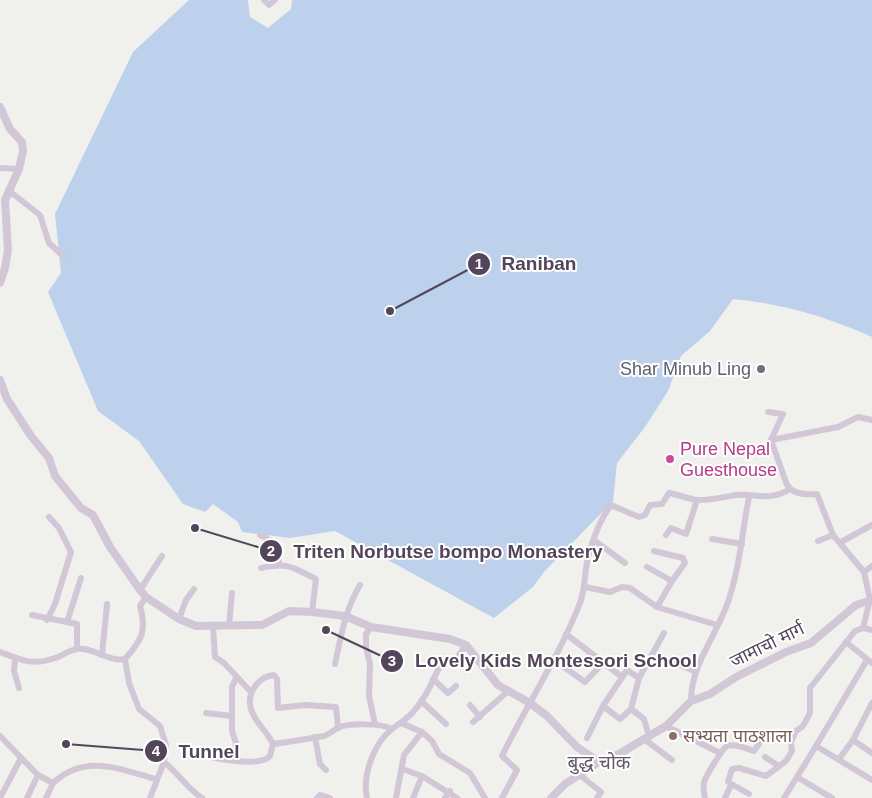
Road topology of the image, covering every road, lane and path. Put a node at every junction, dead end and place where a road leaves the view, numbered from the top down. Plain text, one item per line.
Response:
1 (264, 0) edge
2 (275, 0) edge
3 (0, 107) edge
4 (0, 168) edge
5 (19, 169) junction
6 (8, 190) junction
7 (64, 256) dead end
8 (0, 284) edge
9 (0, 380) edge
10 (768, 412) dead end
11 (872, 420) edge
12 (771, 440) junction
13 (790, 489) junction
14 (750, 497) junction
15 (698, 500) junction
16 (49, 517) dead end
17 (872, 525) edge
18 (666, 535) dead end
19 (833, 535) junction
20 (260, 536) dead end
21 (712, 539) dead end
22 (595, 541) junction
23 (818, 542) dead end
24 (841, 542) junction
25 (742, 544) junction
26 (654, 551) dead end
27 (162, 556) dead end
28 (625, 563) dead end
29 (279, 564) junction
30 (872, 566) edge
31 (647, 567) dead end
32 (260, 568) dead end
33 (864, 572) junction
34 (81, 578) dead end
35 (672, 581) junction
36 (360, 585) dead end
37 (585, 587) junction
38 (194, 589) dead end
39 (140, 590) junction
40 (232, 593) dead end
41 (146, 597) junction
42 (871, 600) edge
43 (107, 604) dead end
44 (658, 607) junction
45 (312, 612) junction
46 (32, 615) dead end
47 (345, 616) junction
48 (179, 619) junction
49 (47, 620) junction
50 (67, 622) junction
51 (717, 625) junction
52 (213, 626) junction
53 (229, 626) junction
54 (371, 627) junction
55 (863, 628) junction
56 (872, 630) edge
57 (664, 633) dead end
58 (566, 634) junction
59 (846, 642) junction
60 (466, 645) junction
61 (77, 649) junction
62 (0, 652) edge
63 (102, 655) junction
64 (125, 659) junction
65 (15, 660) junction
66 (554, 660) junction
67 (670, 660) dead end
68 (869, 662) edge
69 (603, 663) junction
70 (335, 664) dead end
71 (696, 672) junction
72 (622, 677) junction
73 (236, 678) junction
74 (639, 678) junction
75 (433, 679) junction
76 (456, 686) dead end
77 (19, 688) dead end
78 (251, 692) junction
79 (507, 692) junction
80 (691, 700) junction
81 (421, 701) junction
82 (530, 703) junction
83 (470, 705) dead end
84 (603, 706) junction
85 (871, 708) edge
86 (630, 709) junction
87 (206, 713) dead end
88 (232, 716) junction
89 (480, 717) junction
90 (473, 722) dead end
91 (401, 723) junction
92 (375, 724) junction
93 (446, 724) dead end
94 (666, 726) junction
95 (338, 728) junction
96 (391, 729) junction
97 (422, 732) junction
98 (765, 735) dead end
99 (0, 736) edge
100 (315, 737) junction
101 (587, 738) dead end
102 (646, 738) junction
103 (852, 740) junction
104 (273, 744) junction
105 (816, 746) junction
106 (720, 753) junction
107 (872, 753) edge
108 (199, 754) dead end
109 (765, 757) dead end
110 (22, 758) junction
111 (234, 760) junction
112 (672, 760) dead end
113 (839, 760) junction
114 (164, 762) junction
115 (600, 762) junction
116 (779, 766) junction
117 (402, 769) junction
118 (326, 770) dead end
119 (38, 775) junction
120 (422, 776) junction
121 (581, 776) junction
122 (797, 777) junction
123 (156, 779) junction
124 (872, 780) edge
125 (53, 783) junction
126 (731, 784) junction
127 (450, 791) junction
128 (748, 796) edge
129 (0, 798) edge
130 (27, 798) edge
131 (46, 798) edge
132 (150, 798) edge
133 (202, 798) edge
134 (317, 798) edge
135 (330, 798) edge
136 (367, 798) edge
137 (396, 798) edge
138 (413, 798) edge
139 (445, 798) edge
140 (458, 798) edge
141 (485, 798) edge
142 (502, 798) edge
143 (551, 798) edge
144 (597, 798) edge
145 (705, 798) edge
146 (726, 798) edge
147 (756, 798) edge
148 (784, 798) edge
149 (832, 798) edge

1 - 2 street
3 - 5 street
4 - 5 street
5 - 6 street
6 - 7 street
6 - 8 street
9 - 39 street
10 - 12 street
11 - 12 street
12 - 13 street
13 - 14 street
13 - 19 street
14 - 15 street
14 - 25 street
15 - 18 street
15 - 22 street
16 - 49 street
17 - 24 street
19 - 23 street
19 - 24 street
20 - 29 street
21 - 25 street
22 - 28 street
22 - 37 street
24 - 33 street
25 - 51 street
26 - 35 street
27 - 39 street
29 - 32 street
29 - 45 street
30 - 33 street
31 - 35 street
33 - 42 street
34 - 50 street
35 - 44 street
36 - 47 street
37 - 44 street
37 - 58 street
38 - 48 street
39 - 41 street
40 - 53 street
41 - 48 street
41 - 64 street
42 - 55 street
42 - 80 street, जामाचो मार्ग
43 - 63 street
44 - 51 street
45 - 47 street
45 - 53 street
46 - 49 street
47 - 54 street
47 - 70 street
48 - 52 street
49 - 50 street
50 - 61 street
51 - 71 street
52 - 53 street
52 - 73 street
54 - 60 street
54 - 92 street
55 - 56 street
55 - 59 street
57 - 74 street
58 - 66 street
58 - 69 street
59 - 68 street
59 - 116 street
60 - 75 street
60 - 79 street
61 - 63 street
61 - 65 street
62 - 65 street
63 - 64 street
64 - 114 street
65 - 77 street
66 - 69 street
66 - 82 street
67 - 71 street
68 - 105 street
69 - 72 street
71 - 80 street
72 - 74 street
72 - 84 street
73 - 78 street
73 - 88 street
74 - 86 street
75 - 76 street
75 - 81 street
78 - 95 street
78 - 104 street
79 - 82 street
79 - 89 street
80 - 94 street, जामाचो मार्ग
81 - 91 street
81 - 93 street
82 - 115 street
82 - 142 street
83 - 89 street
84 - 86 street
84 - 101 street
85 - 103 street
86 - 102 street
87 - 88 street
88 - 111 street
89 - 90 street
91 - 96 street
91 - 97 street
92 - 95 street
92 - 96 street
94 - 102 street, जामाचो मार्ग
94 - 106 street
95 - 100 street
96 - 136 street
97 - 117 street
97 - 141 street
98 - 106 street
99 - 110 street
100 - 104 street
100 - 118 street
102 - 112 street
102 - 115 street, जामाचो मार्ग
103 - 107 street
103 - 113 street
104 - 111 street
105 - 113 street
105 - 122 street
106 - 145 street
108 - 111 street
109 - 116 street
110 - 119 street
110 - 129 street
113 - 124 street
114 - 123 street
114 - 133 street
115 - 121 street, जामाचो मार्ग
116 - 126 street
117 - 120 street
117 - 137 street
119 - 125 street
119 - 130 street
120 - 127 street
120 - 138 street
121 - 143 street, जामाचो मार्ग
121 - 144 street
122 - 148 street
122 - 149 street
123 - 125 street
123 - 132 street
125 - 131 street
126 - 128 street
126 - 146 street
127 - 139 street
127 - 140 street
128 - 147 street
134 - 135 street

